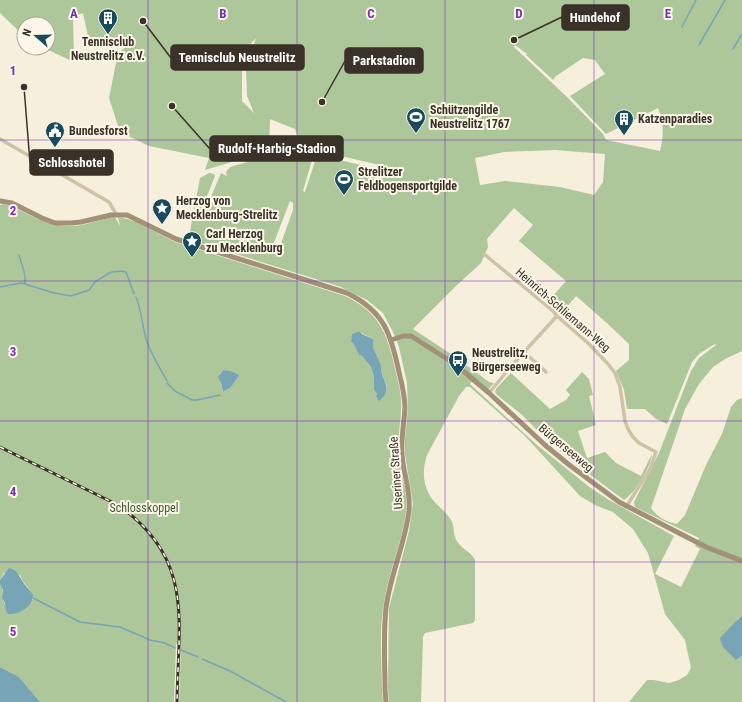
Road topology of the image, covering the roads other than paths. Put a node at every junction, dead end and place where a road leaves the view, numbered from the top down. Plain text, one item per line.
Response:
1 (0, 139) edge
2 (0, 201) edge
3 (116, 214) junction
4 (484, 254) dead end
5 (557, 316) junction
6 (391, 340) junction
7 (524, 352) junction
8 (546, 372) dead end
9 (489, 393) junction
10 (626, 507) junction
11 (742, 560) edge
12 (386, 702) edge

1 - 3 street
2 - 3 main road, Useriner Straße
3 - 6 main road, Useriner Straße
4 - 5 street, Heinrich-Schliemann-Weg
5 - 7 street
5 - 10 street, Heinrich-Schliemann-Weg
6 - 9 main road, Bürgerseeweg
6 - 12 main road, Useriner Straße
7 - 8 street
7 - 9 street
9 - 10 main road, Bürgerseeweg
10 - 11 main road, Bürgerseeweg

